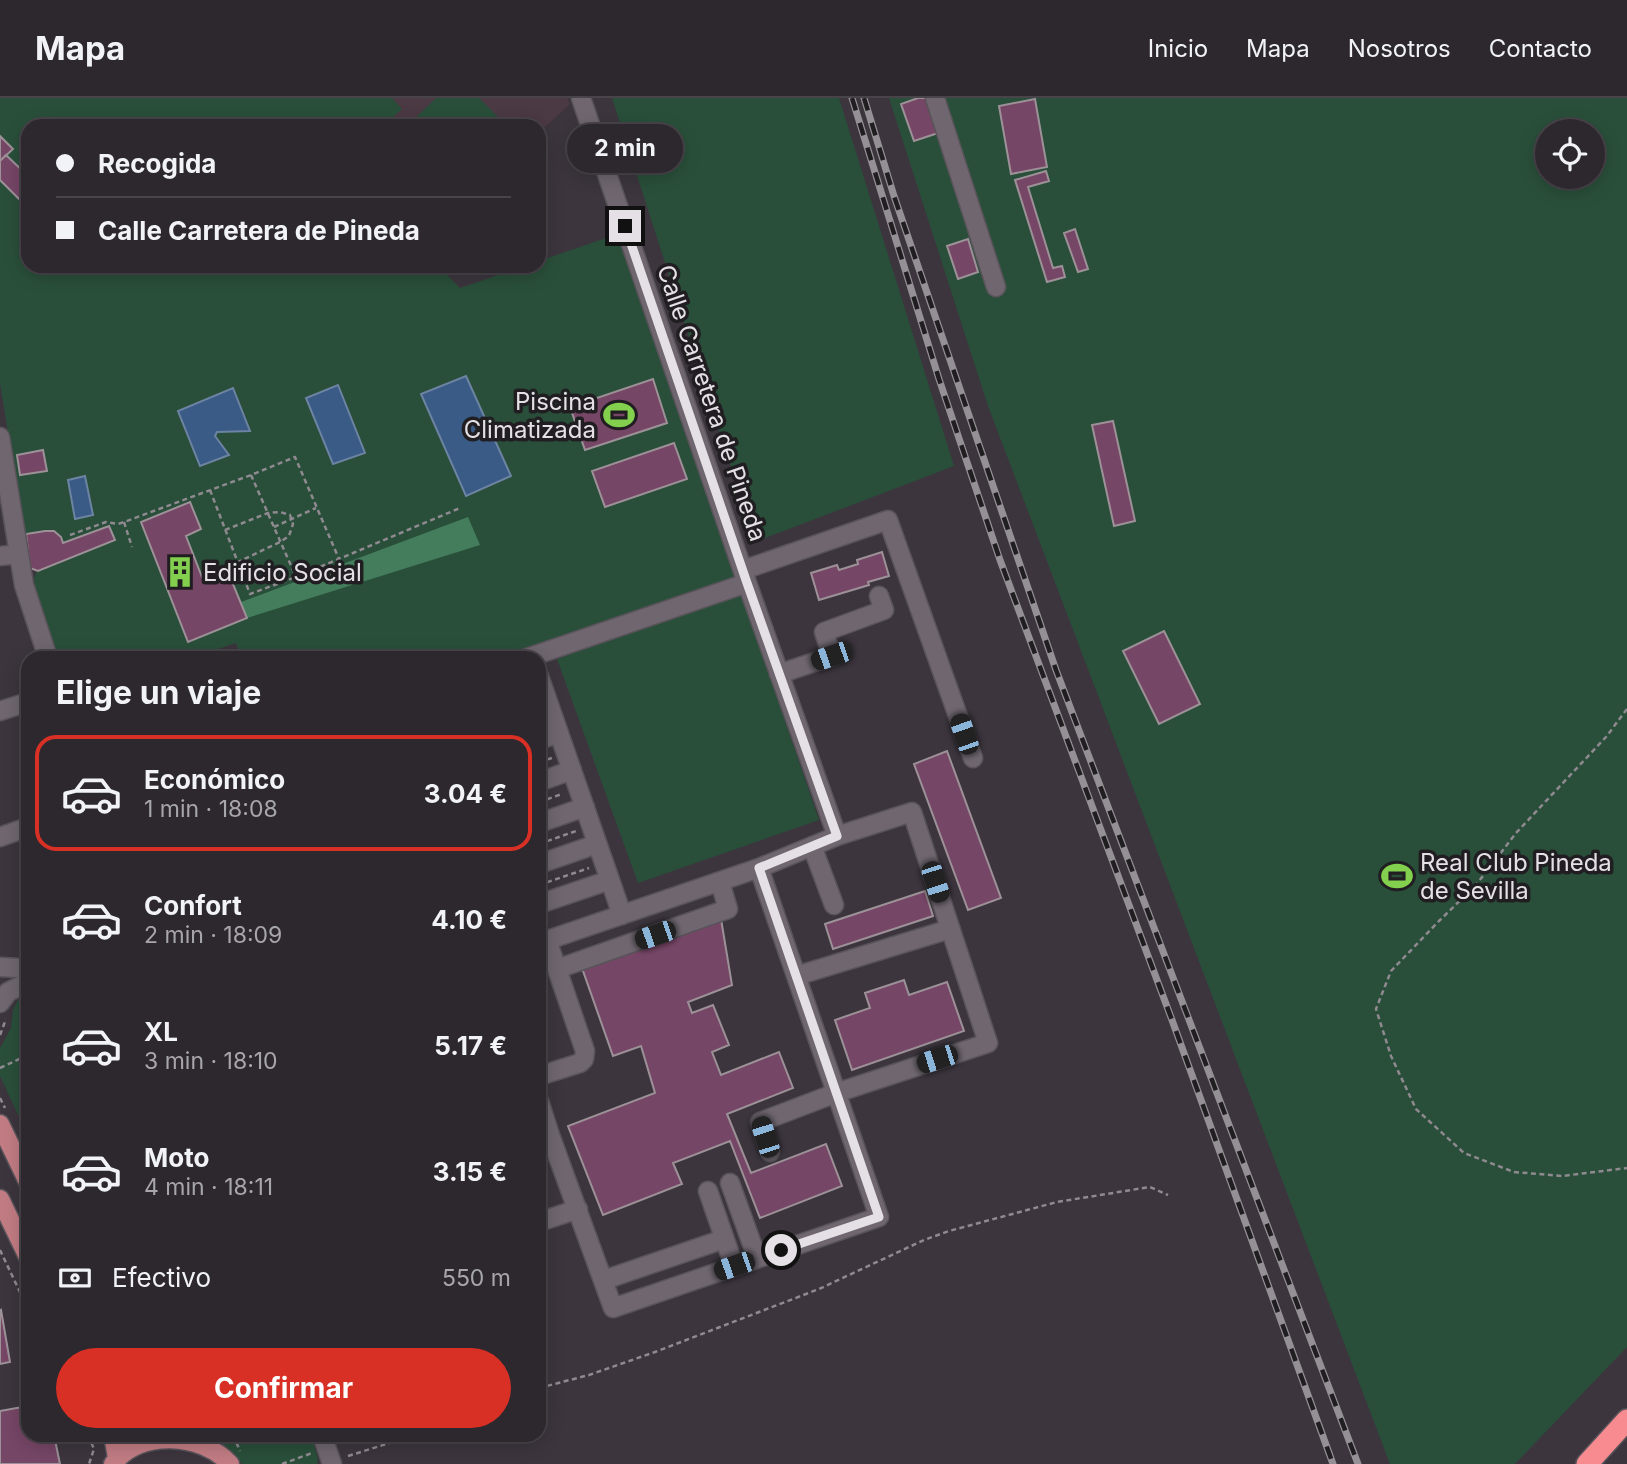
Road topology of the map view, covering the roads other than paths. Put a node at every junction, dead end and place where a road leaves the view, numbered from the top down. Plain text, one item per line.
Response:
1 (581, 98) edge
2 (935, 98) edge
3 (996, 287) dead end
4 (0, 441) edge
5 (19, 554) junction
6 (0, 556) edge
7 (744, 573) junction
8 (879, 597) dead end
9 (46, 651) edge
10 (545, 651) edge
11 (779, 674) junction
12 (21, 704) edge
13 (546, 706) edge
14 (0, 710) edge
15 (559, 733) junction
16 (546, 738) edge
17 (973, 758) dead end
18 (572, 770) junction
19 (546, 779) edge
20 (585, 807) junction
21 (546, 821) edge
22 (21, 830) edge
23 (837, 836) junction
24 (0, 837) edge
25 (597, 844) junction
26 (812, 846) junction
27 (546, 862) edge
28 (759, 868) junction
29 (607, 871) junction
30 (720, 882) junction
31 (546, 901) edge
32 (834, 905) dead end
33 (622, 915) junction
34 (950, 929) junction
35 (546, 941) edge
36 (546, 948) edge
37 (0, 967) edge
38 (21, 968) edge
39 (557, 969) junction
40 (796, 976) junction
41 (21, 986) edge
42 (0, 1003) edge
43 (546, 1074) edge
44 (836, 1093) junction
45 (546, 1123) edge
46 (0, 1124) edge
47 (770, 1152) dead end
48 (21, 1168) edge
49 (730, 1183) dead end
50 (708, 1191) dead end
51 (0, 1199) edge
52 (578, 1209) junction
53 (546, 1220) edge
54 (724, 1239) junction
55 (21, 1242) edge
56 (757, 1258) junction
57 (734, 1266) junction
58 (604, 1280) junction
59 (1627, 1420) edge
60 (114, 1442) edge
61 (143, 1442) edge
62 (187, 1442) edge
63 (115, 1461) edge
64 (230, 1464) edge
65 (1587, 1464) edge

1 - 7 street, Calle Carretera de Pineda
2 - 3 street
4 - 5 street
5 - 6 street
5 - 9 street
7 - 10 street
7 - 11 street, Calle Carretera de Pineda
7 - 17 street
8 - 11 street
11 - 23 street, Calle Carretera de Pineda
12 - 14 street
13 - 15 street
15 - 16 street
15 - 18 street
18 - 19 street
18 - 20 street
20 - 21 street
20 - 25 street
22 - 24 street
23 - 26 street
23 - 34 street
25 - 27 street
25 - 29 street
26 - 28 street
26 - 32 street
28 - 30 street
28 - 40 street
29 - 31 street
29 - 33 street
30 - 33 street
30 - 39 street
33 - 35 street
34 - 40 street
34 - 44 street
36 - 39 street
37 - 38 street
39 - 43 street
40 - 44 street
41 - 42 street
44 - 47 street
44 - 56 street
45 - 52 street
46 - 48 main road
49 - 56 street
50 - 54 street
51 - 55 main road
52 - 53 street
52 - 58 street
54 - 57 street
54 - 58 street
56 - 57 street
57 - 58 street
59 - 65 highway
60 - 63 main road
61 - 63 main road
62 - 64 main road

